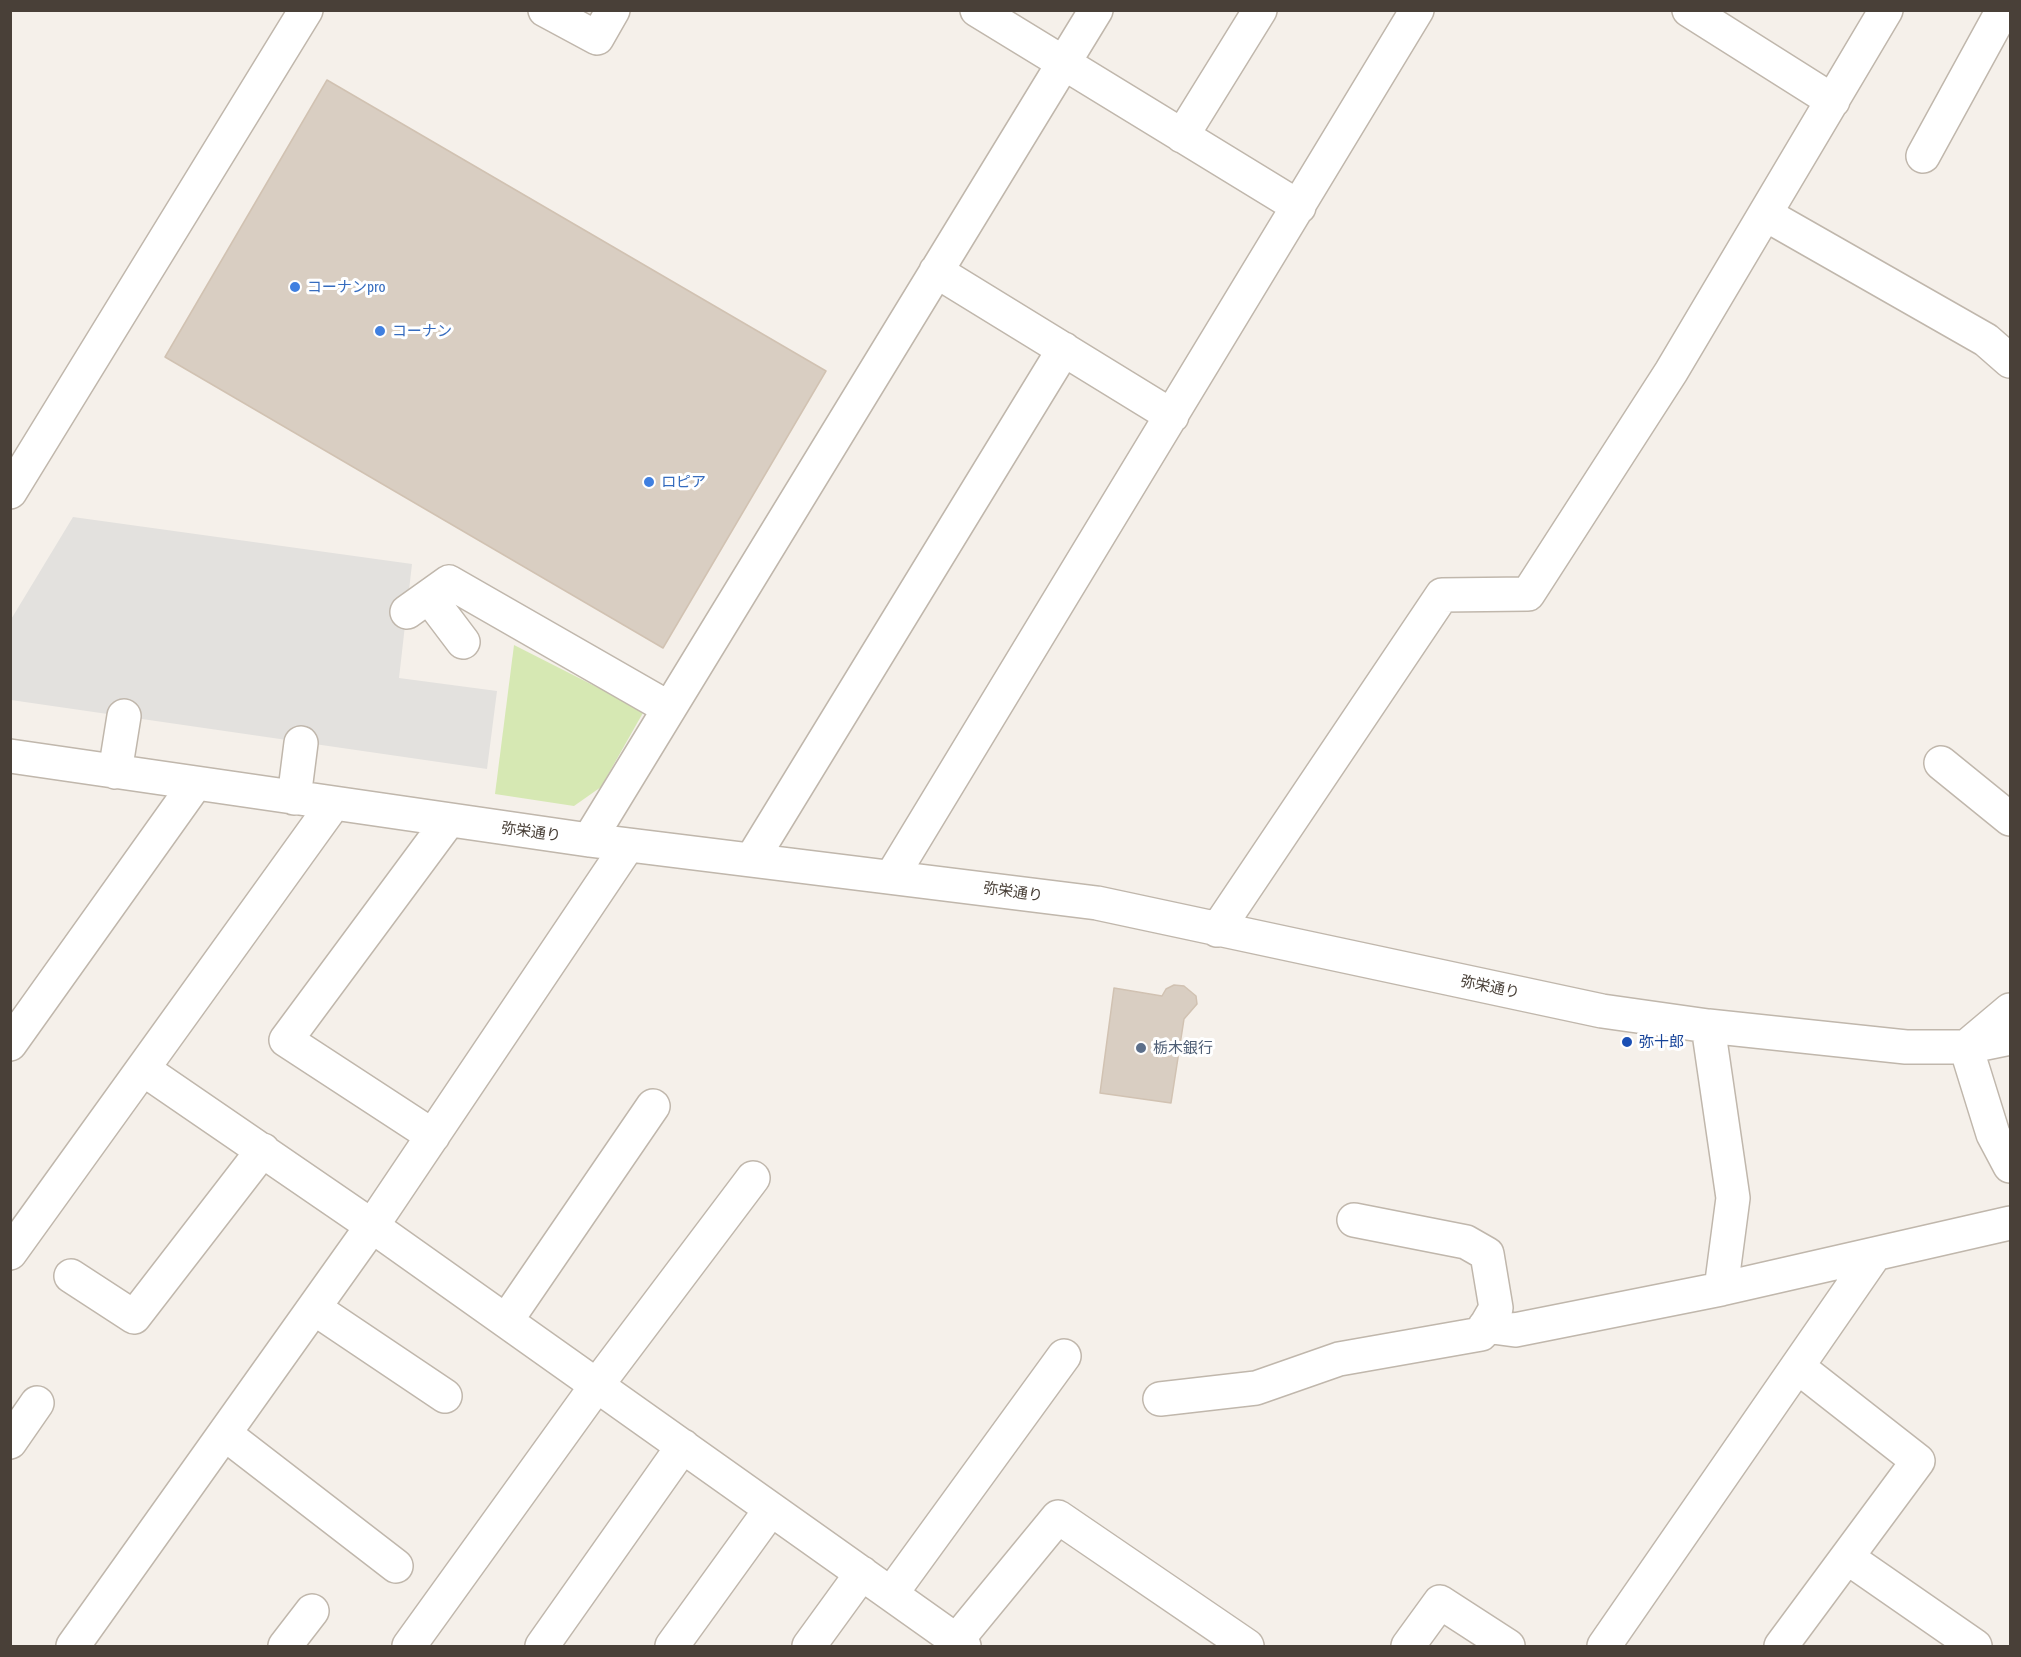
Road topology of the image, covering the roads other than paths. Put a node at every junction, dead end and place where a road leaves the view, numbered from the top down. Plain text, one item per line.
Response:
1 (306, 10) edge
2 (545, 10) edge
3 (614, 10) edge
4 (977, 10) edge
5 (1096, 10) edge
6 (1260, 10) edge
7 (1416, 10) edge
8 (1689, 10) edge
9 (1886, 10) edge
10 (2003, 10) edge
11 (1063, 63) junction
12 (1833, 101) junction
13 (1182, 136) junction
14 (1923, 156) dead end
15 (1299, 207) junction
16 (1765, 214) junction
17 (936, 271) junction
18 (1064, 349) junction
19 (2010, 361) edge
20 (1172, 416) junction
21 (10, 492) edge
22 (463, 642) dead end
23 (668, 707) junction
24 (124, 716) dead end
25 (301, 743) dead end
26 (1941, 764) dead end
27 (16, 765) edge
28 (115, 772) junction
29 (196, 783) junction
30 (294, 798) junction
31 (334, 803) junction
32 (2010, 819) edge
33 (449, 820) junction
34 (589, 840) junction
35 (628, 845) junction
36 (752, 859) junction
37 (892, 876) junction
38 (1217, 930) junction
39 (2010, 1010) edge
40 (1708, 1026) junction
41 (2010, 1038) edge
42 (10, 1044) edge
43 (1966, 1047) junction
44 (143, 1069) junction
45 (653, 1106) dead end
46 (433, 1136) junction
47 (263, 1150) junction
48 (2010, 1166) edge
49 (753, 1178) dead end
50 (1354, 1220) dead end
51 (2010, 1223) edge
52 (372, 1226) junction
53 (10, 1253) edge
54 (1875, 1254) junction
55 (71, 1276) dead end
56 (1721, 1289) junction
57 (314, 1308) junction
58 (506, 1321) junction
59 (1485, 1326) junction
60 (1064, 1356) dead end
61 (1798, 1368) junction
62 (597, 1385) junction
63 (445, 1396) dead end
64 (1160, 1399) dead end
65 (37, 1403) dead end
66 (225, 1434) junction
67 (10, 1442) edge
68 (683, 1446) junction
69 (771, 1509) junction
70 (1848, 1558) junction
71 (396, 1566) dead end
72 (862, 1574) junction
73 (891, 1594) junction
74 (312, 1611) dead end
75 (960, 1644) edge
76 (74, 1647) edge
77 (285, 1647) edge
78 (409, 1647) edge
79 (542, 1647) edge
80 (672, 1647) edge
81 (809, 1647) edge
82 (1247, 1647) edge
83 (1408, 1647) edge
84 (1508, 1647) edge
85 (1604, 1647) edge
86 (1781, 1647) edge
87 (1975, 1647) edge

1 - 21 street
2 - 3 street
4 - 11 street
5 - 11 street
6 - 13 street
7 - 15 street
8 - 12 street
9 - 12 street
10 - 14 street
11 - 13 street
11 - 17 street
12 - 16 street
13 - 15 street
15 - 20 street
16 - 19 street
16 - 38 street
17 - 18 street
17 - 23 street
18 - 20 street
18 - 36 street
20 - 37 street
22 - 23 street
23 - 34 street
24 - 28 street
25 - 30 street
26 - 32 street
27 - 28 street, 弥栄通り
28 - 29 street, 弥栄通り
29 - 30 street, 弥栄通り
29 - 42 street
30 - 31 street, 弥栄通り
31 - 33 street, 弥栄通り
31 - 44 street
33 - 34 street, 弥栄通り
33 - 46 street
34 - 35 street, 弥栄通り
35 - 36 street, 弥栄通り
35 - 46 street
36 - 37 street, 弥栄通り
37 - 38 street, 弥栄通り
38 - 40 street, 弥栄通り
39 - 43 street
40 - 43 street, 弥栄通り
40 - 56 street
41 - 43 street, 弥栄通り
43 - 48 street
44 - 47 street
44 - 53 street
45 - 58 street
46 - 52 street
47 - 52 street
47 - 55 street
49 - 62 street
50 - 59 street
51 - 54 street
52 - 57 street
52 - 58 street
54 - 56 street
54 - 61 street
56 - 59 street
57 - 63 street
57 - 66 street
58 - 62 street
59 - 64 street
60 - 73 street
61 - 70 street
61 - 85 street
62 - 68 street
62 - 78 street
65 - 67 street
66 - 71 street
66 - 76 street
68 - 69 street
68 - 79 street
69 - 72 street
69 - 80 street
70 - 86 street
70 - 87 street
72 - 73 street
72 - 81 street
73 - 75 street
74 - 77 street
75 - 82 street
83 - 84 street

